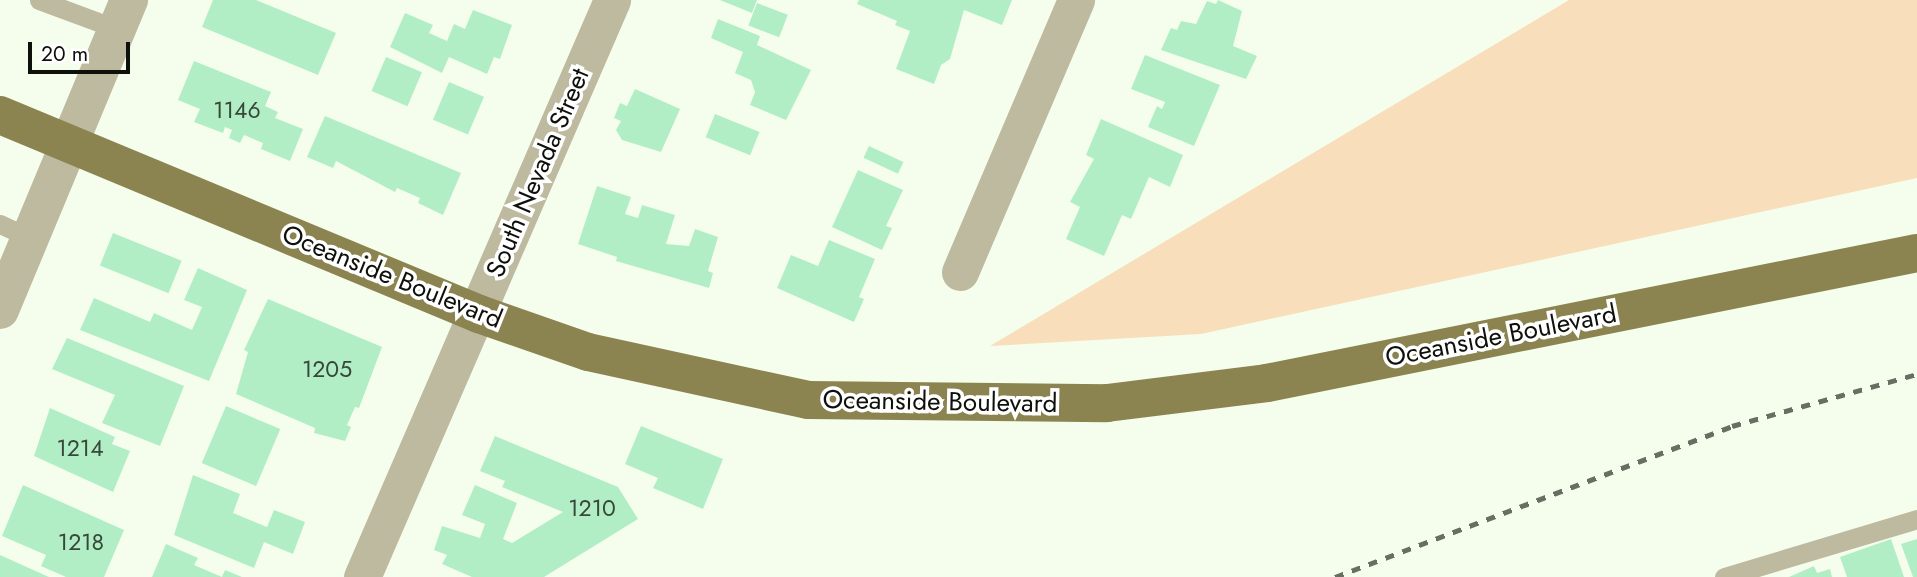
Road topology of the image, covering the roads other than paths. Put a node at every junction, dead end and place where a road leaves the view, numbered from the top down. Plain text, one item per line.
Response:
1 (39, 0) edge
2 (612, 0) edge
3 (1076, 0) edge
4 (123, 15) edge
5 (0, 115) edge
6 (70, 143) junction
7 (15, 231) edge
8 (1917, 253) edge
9 (960, 272) dead end
10 (0, 310) edge
11 (479, 314) junction
12 (1917, 519) edge
13 (362, 577) edge
14 (1724, 577) edge

1 - 4 lane
2 - 11 street, South Nevada Street
3 - 9 street
4 - 6 street
5 - 6 main road, Oceanside Boulevard
6 - 7 street
6 - 11 main road, Oceanside Boulevard
7 - 10 street
8 - 11 main road, Oceanside Boulevard
11 - 13 street, South Nevada Street
12 - 14 lane

